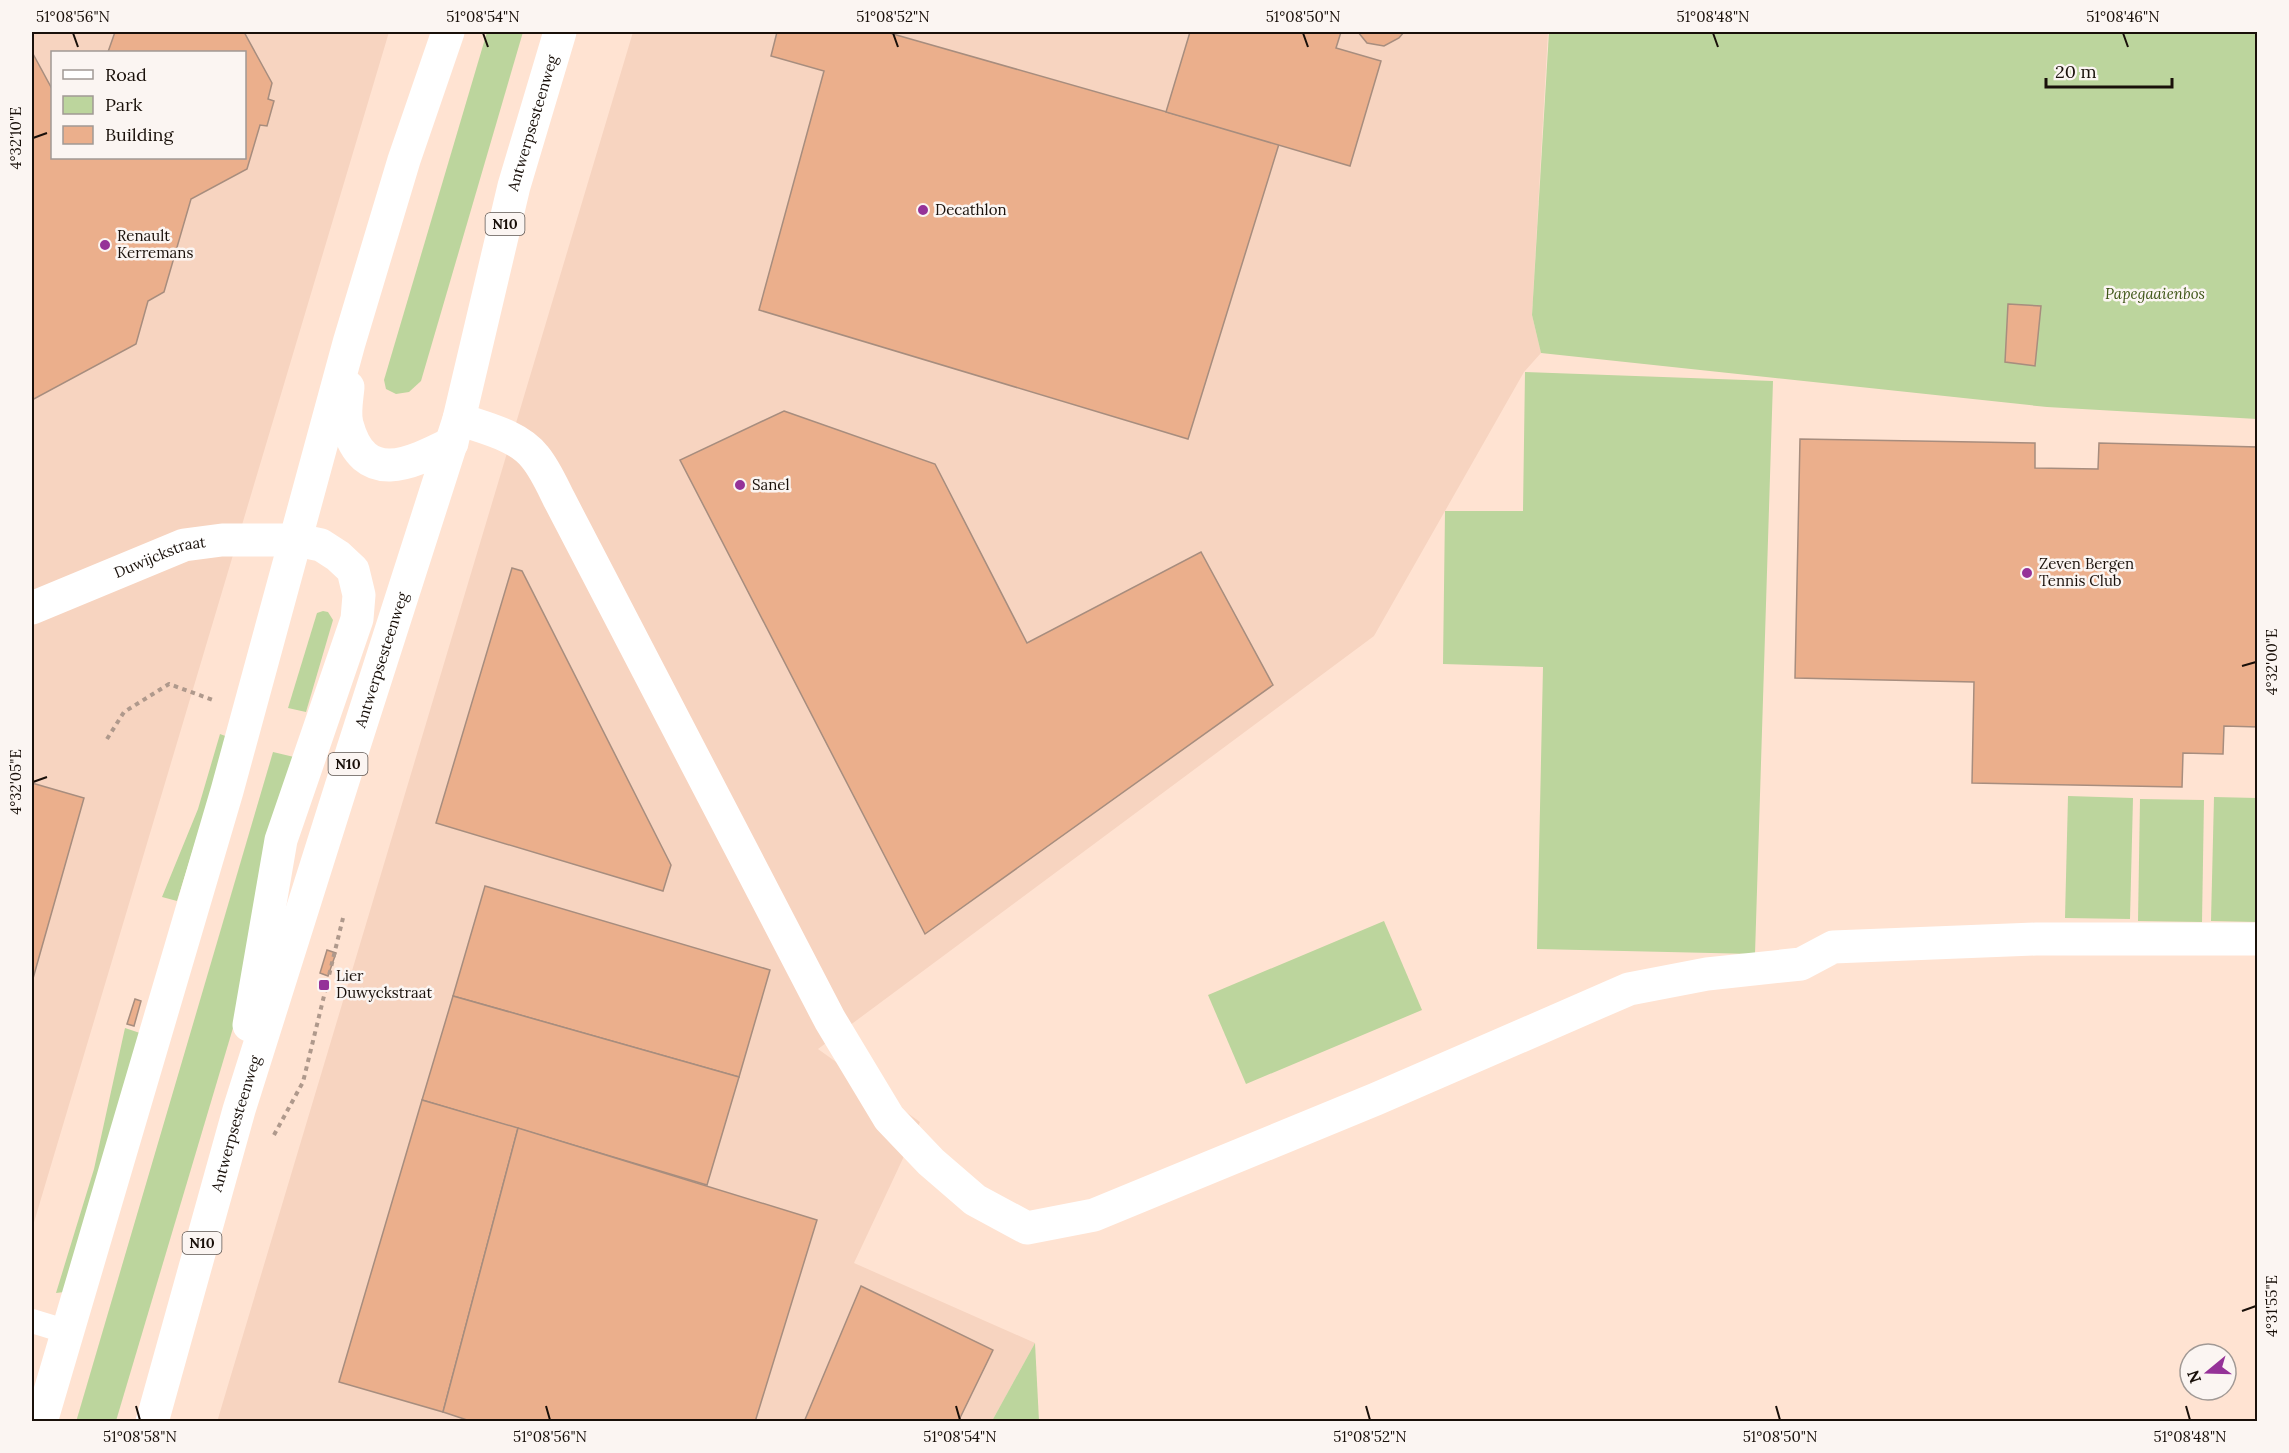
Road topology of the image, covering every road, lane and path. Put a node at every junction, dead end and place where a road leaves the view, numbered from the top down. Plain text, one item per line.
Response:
1 (448, 32) edge
2 (560, 32) edge
3 (349, 343) junction
4 (455, 431) junction
5 (297, 540) junction
6 (32, 608) edge
7 (248, 713) junction
8 (107, 739) dead end
9 (2258, 939) edge
10 (239, 1110) junction
11 (32, 1321) edge
12 (69, 1332) junction
13 (41, 1422) edge
14 (152, 1422) edge

1 - 3 main road
2 - 4 main road, Antwerpsesteenweg / N10
3 - 4 main road
3 - 5 main road
4 - 9 main road
4 - 10 main road, Antwerpsesteenweg / N10
5 - 6 main road, Duwijckstraat
5 - 7 main road
5 - 10 main road, N10
7 - 8 path
7 - 12 main road
10 - 14 main road, Antwerpsesteenweg / N10
11 - 12 lane
12 - 13 main road

